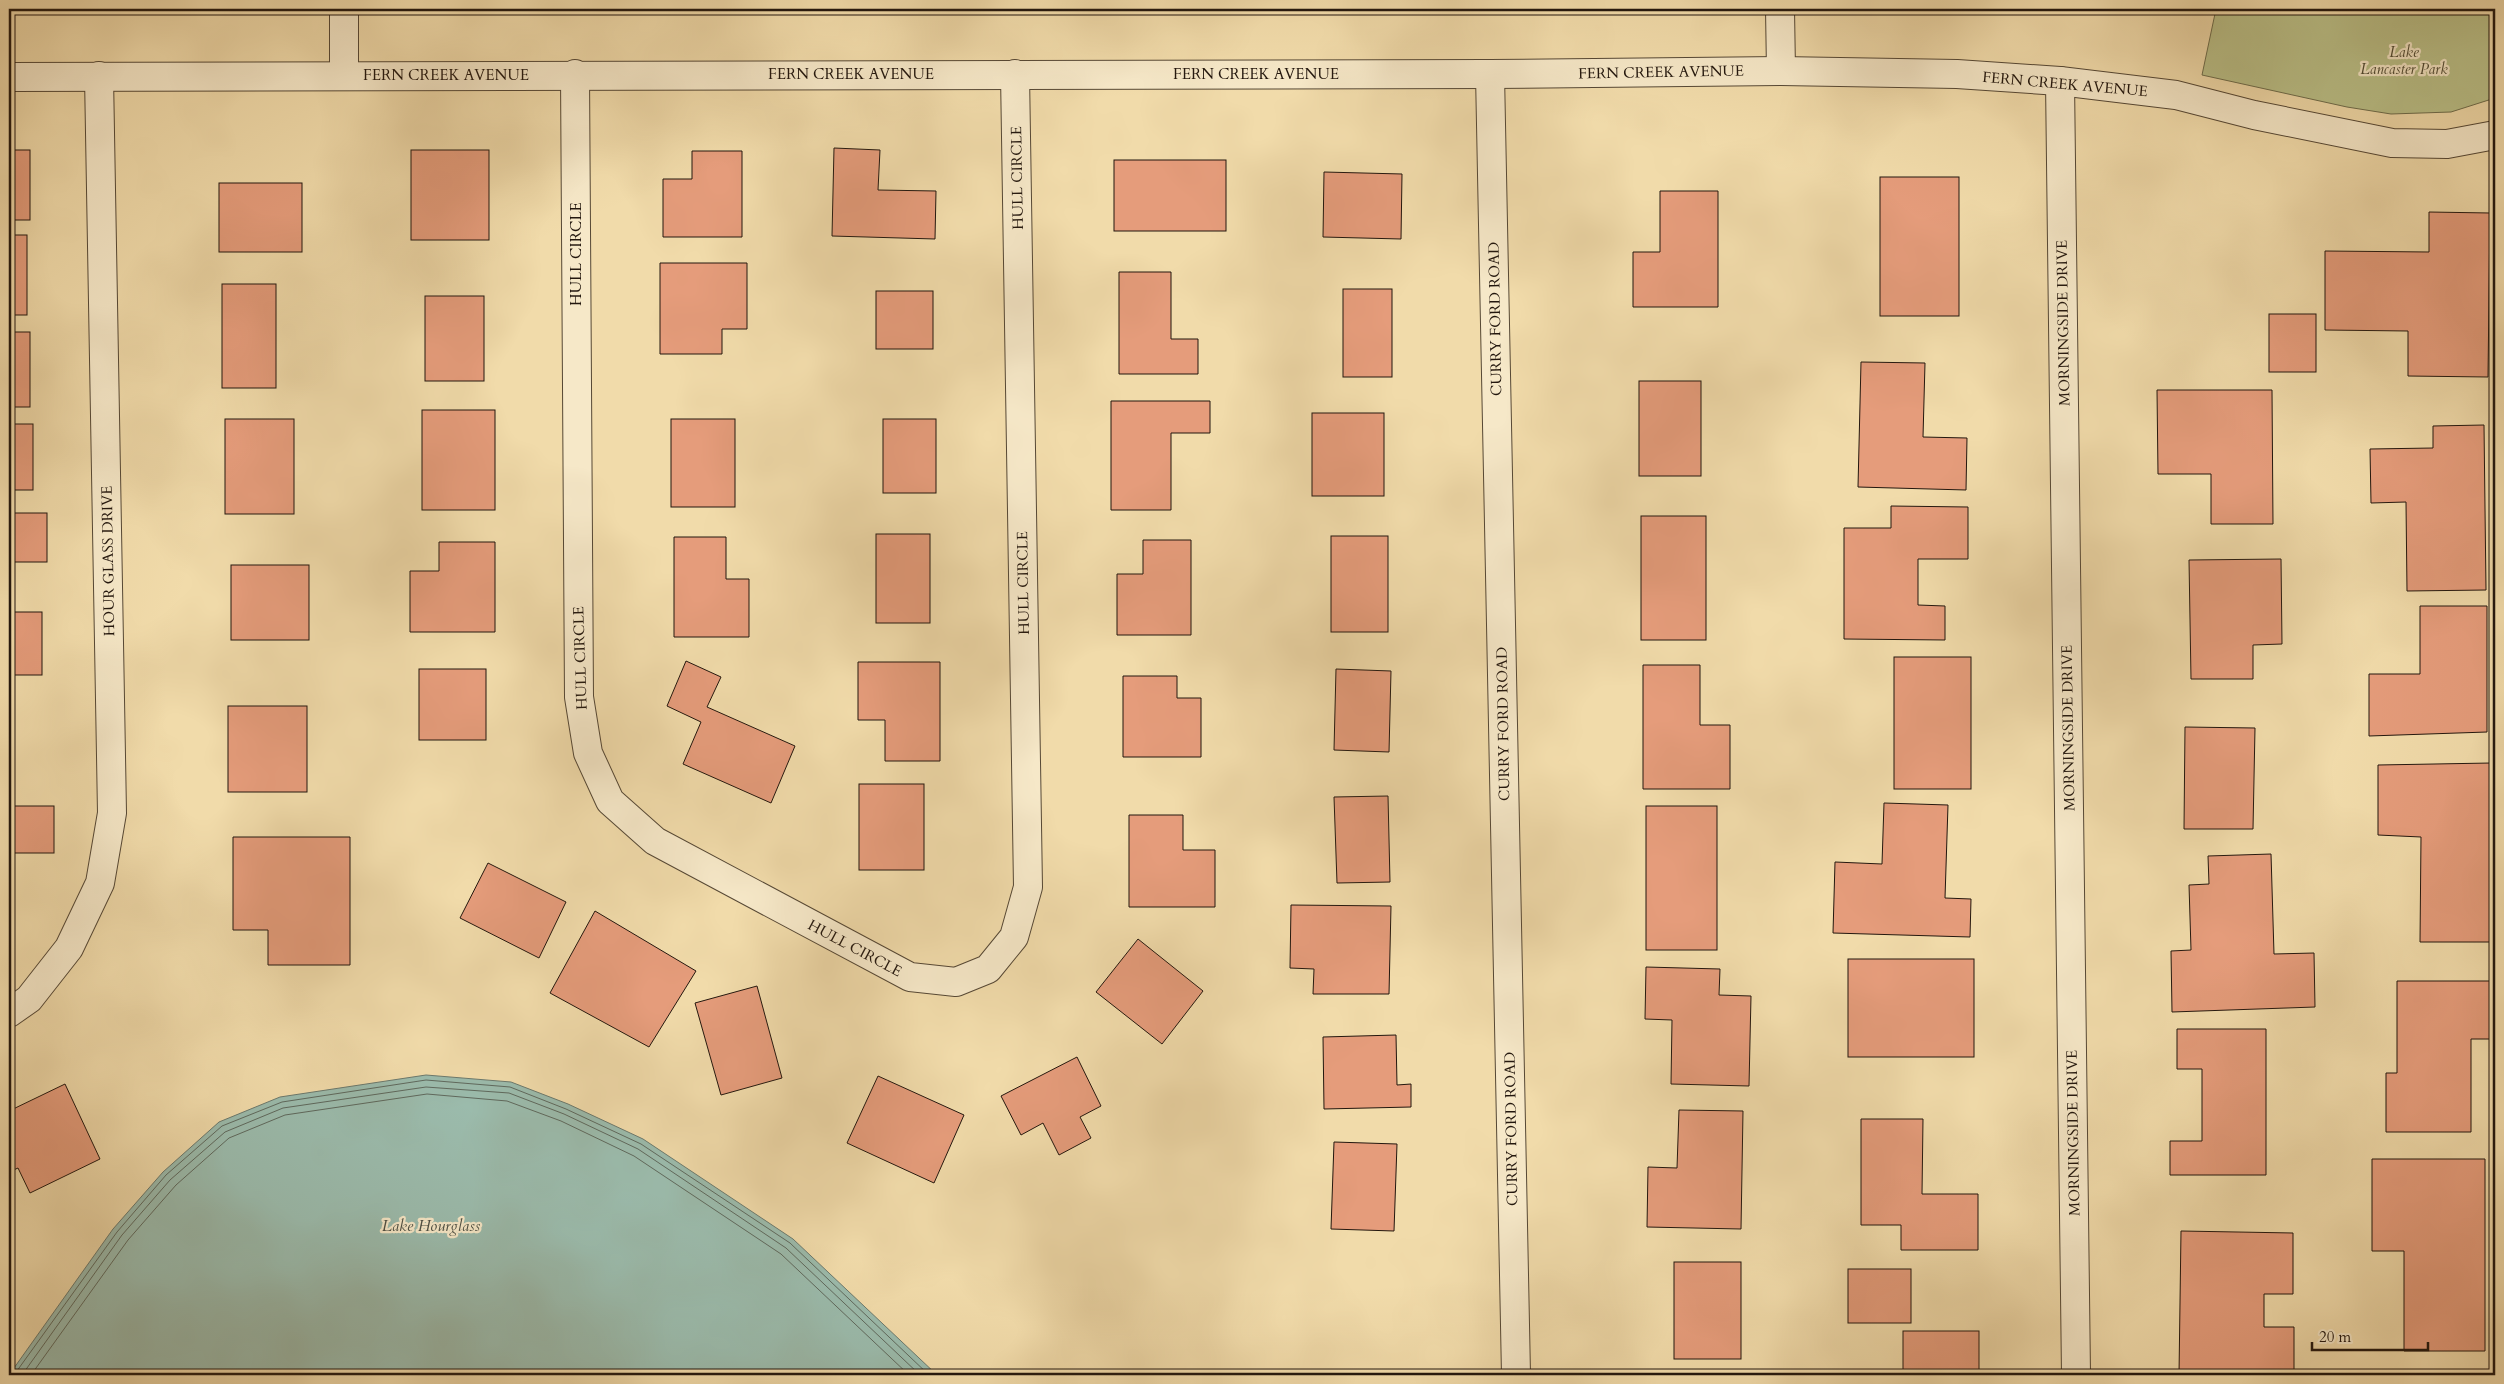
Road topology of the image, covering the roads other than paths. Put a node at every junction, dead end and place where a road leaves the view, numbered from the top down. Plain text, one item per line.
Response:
1 (344, 9) edge
2 (1780, 9) edge
3 (1781, 71) junction
4 (575, 74) junction
5 (1015, 74) junction
6 (1490, 74) junction
7 (9, 76) edge
8 (99, 76) junction
9 (344, 76) junction
10 (2060, 81) junction
11 (2495, 135) edge
12 (9, 1013) edge
13 (1516, 1375) edge
14 (2076, 1375) edge

1 - 9 street
2 - 3 street
3 - 6 street, FERN CREEK AVENUE
3 - 10 street, FERN CREEK AVENUE
4 - 5 street, FERN CREEK AVENUE
4 - 5 street, HULL CIRCLE
4 - 9 street, FERN CREEK AVENUE
5 - 6 street, FERN CREEK AVENUE
6 - 13 street, CURRY FORD ROAD
7 - 8 street, FERN CREEK AVENUE
8 - 9 street, FERN CREEK AVENUE
8 - 12 street, HOUR GLASS DRIVE
10 - 11 street, FERN CREEK AVENUE
10 - 14 street, MORNINGSIDE DRIVE

